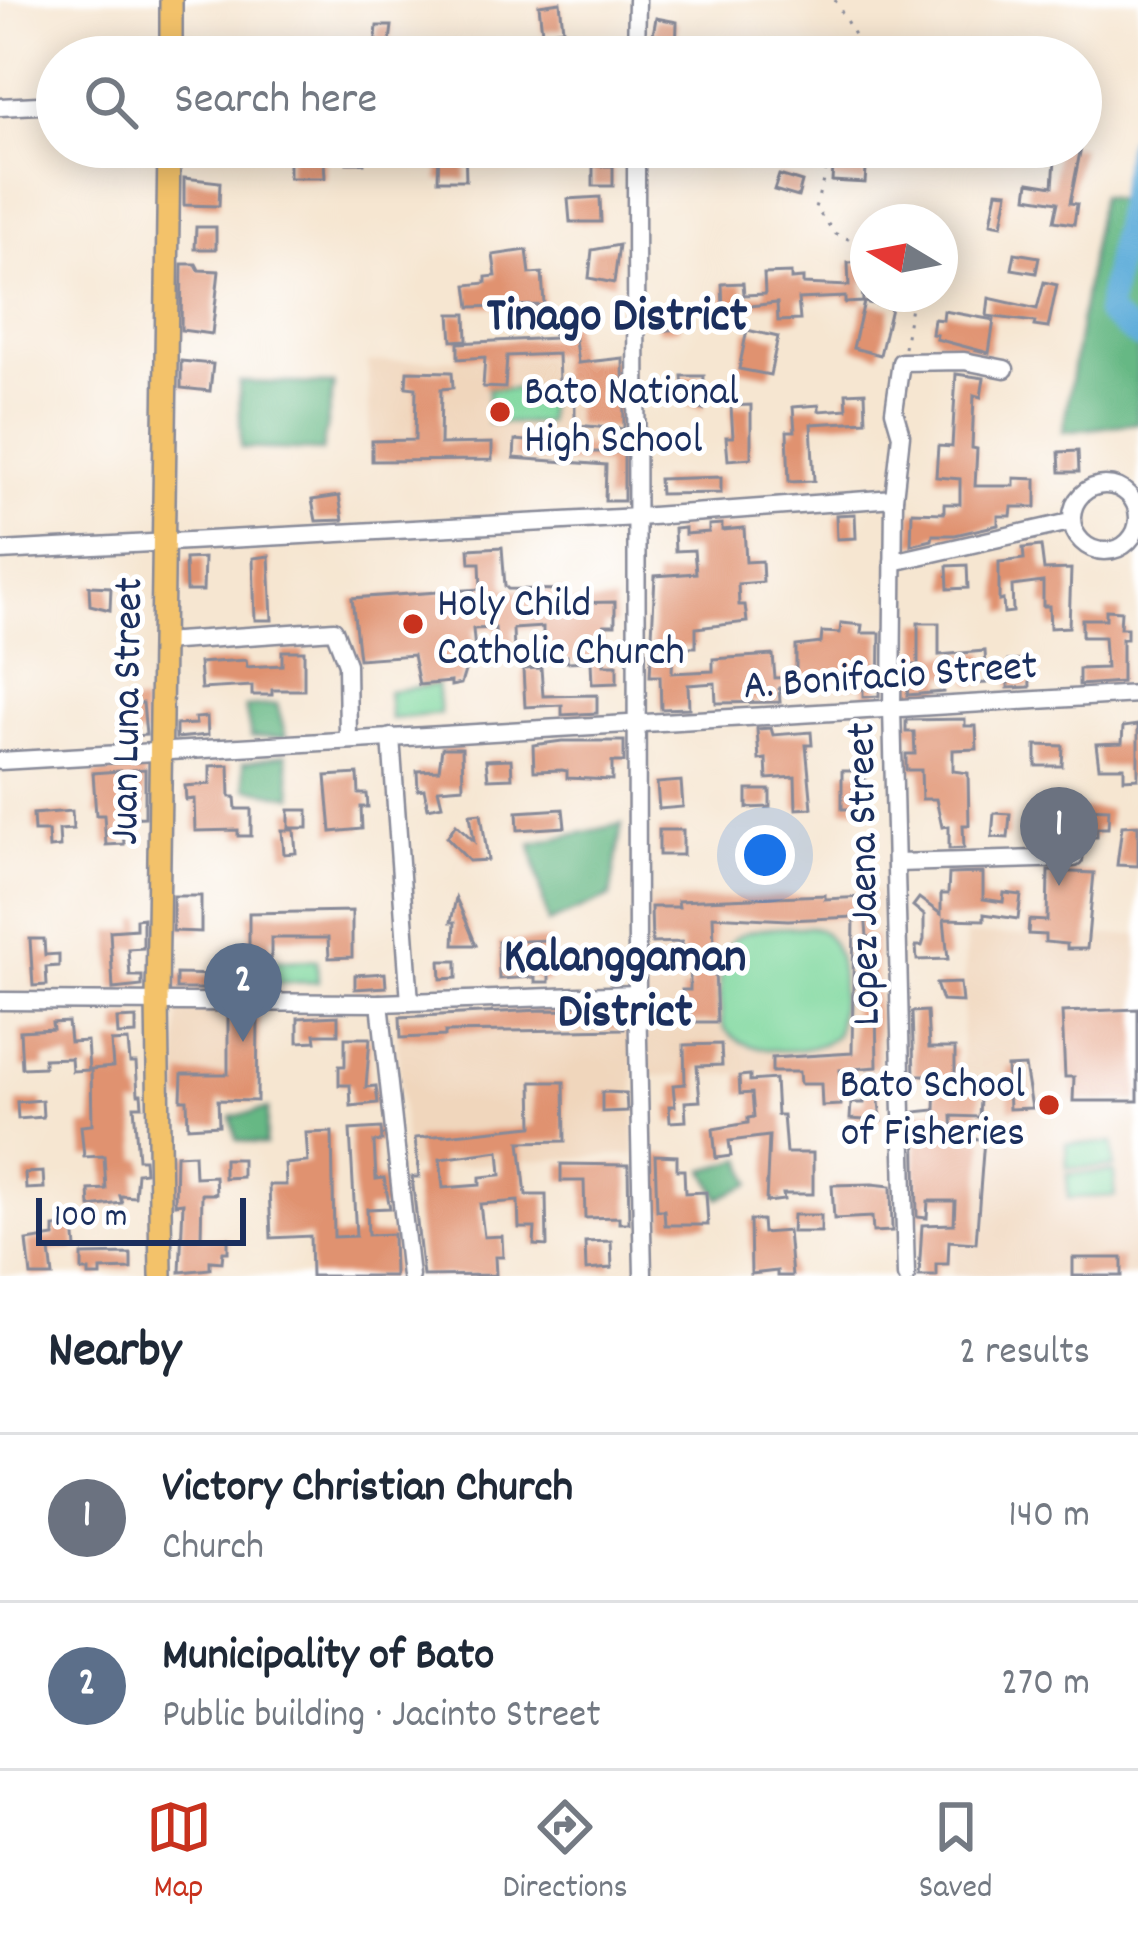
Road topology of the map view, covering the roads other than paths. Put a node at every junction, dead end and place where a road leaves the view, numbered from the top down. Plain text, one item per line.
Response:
1 (171, 0) edge
2 (637, 0) edge
3 (170, 36) edge
4 (636, 36) edge
5 (36, 105) edge
6 (0, 106) edge
7 (170, 168) edge
8 (636, 168) edge
9 (1005, 369) dead end
10 (894, 498) junction
11 (638, 517) junction
12 (1070, 522) junction
13 (166, 543) junction
14 (0, 551) edge
15 (893, 562) junction
16 (162, 642) junction
17 (1138, 694) edge
18 (892, 708) junction
19 (638, 725) junction
20 (391, 737) junction
21 (349, 739) junction
22 (160, 748) junction
23 (0, 761) edge
24 (1075, 858) dead end
25 (896, 863) junction
26 (637, 994) junction
27 (0, 1000) edge
28 (157, 1000) junction
29 (410, 1002) junction
30 (380, 1003) junction
31 (161, 1276) edge
32 (410, 1276) edge
33 (643, 1276) edge
34 (906, 1276) edge

1 - 3 main road
2 - 4 street
5 - 6 street
7 - 13 main road, Juan Luna Street
8 - 11 street
9 - 10 street, Lopez Jaena Street
10 - 11 street
10 - 15 street, Lopez Jaena Street
11 - 13 street
11 - 19 street
12 - 12 street
12 - 15 street
13 - 14 street
13 - 16 main road, Juan Luna Street
15 - 18 street, Lopez Jaena Street
16 - 21 street
16 - 22 main road, Juan Luna Street
17 - 18 street, A. Bonifacio Street
18 - 19 street, A. Bonifacio Street
18 - 25 street, Lopez Jaena Street
19 - 20 street, A. Bonifacio Street
19 - 26 street
20 - 21 street, A. Bonifacio Street
20 - 29 street
21 - 22 street, A. Bonifacio Street
22 - 23 street, A. Bonifacio Street
22 - 28 main road, Juan Luna Street
24 - 25 street
25 - 34 street, Lopez Jaena Street
26 - 29 street
26 - 33 street
27 - 28 street
28 - 30 street
28 - 31 main road, Juan Luna Street
29 - 30 street
30 - 32 street

